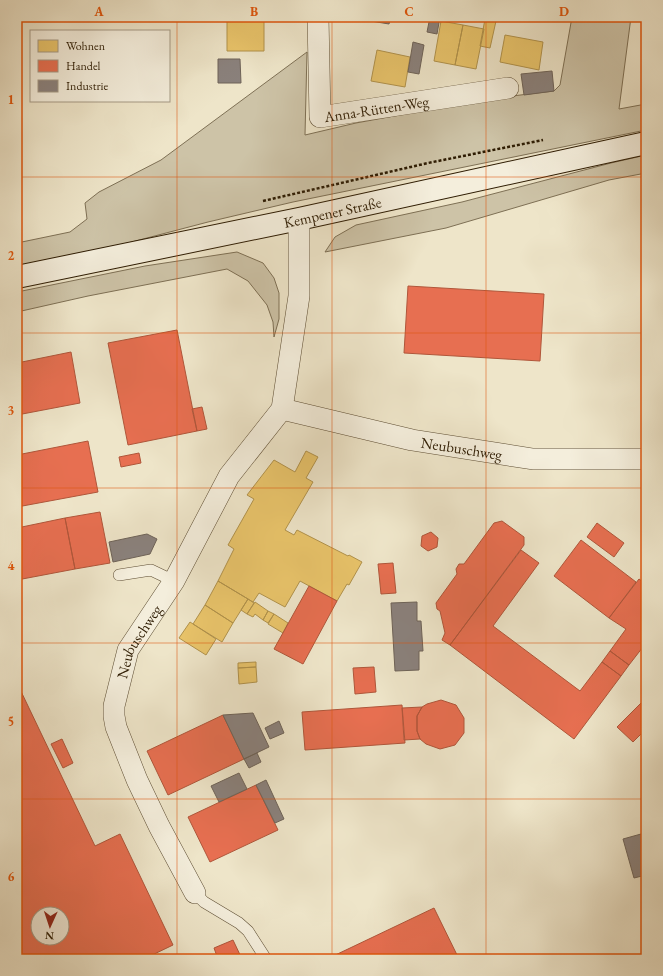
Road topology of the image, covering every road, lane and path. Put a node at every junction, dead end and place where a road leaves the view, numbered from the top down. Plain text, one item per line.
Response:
1 (318, 17) edge
2 (508, 88) dead end
3 (646, 143) edge
4 (299, 219) junction
5 (17, 277) edge
6 (282, 409) junction
7 (646, 459) edge
8 (119, 575) dead end
9 (174, 581) junction
10 (194, 893) joint
11 (266, 959) edge

1 - 2 street, Anna-Rütten-Weg
3 - 4 main road, Kempener Straße
4 - 5 main road, Kempener Straße
4 - 6 street, Neubuschweg
6 - 7 street, Neubuschweg
6 - 9 street, Neubuschweg
8 - 9 lane
9 - 10 street, Neubuschweg
10 - 11 lane

